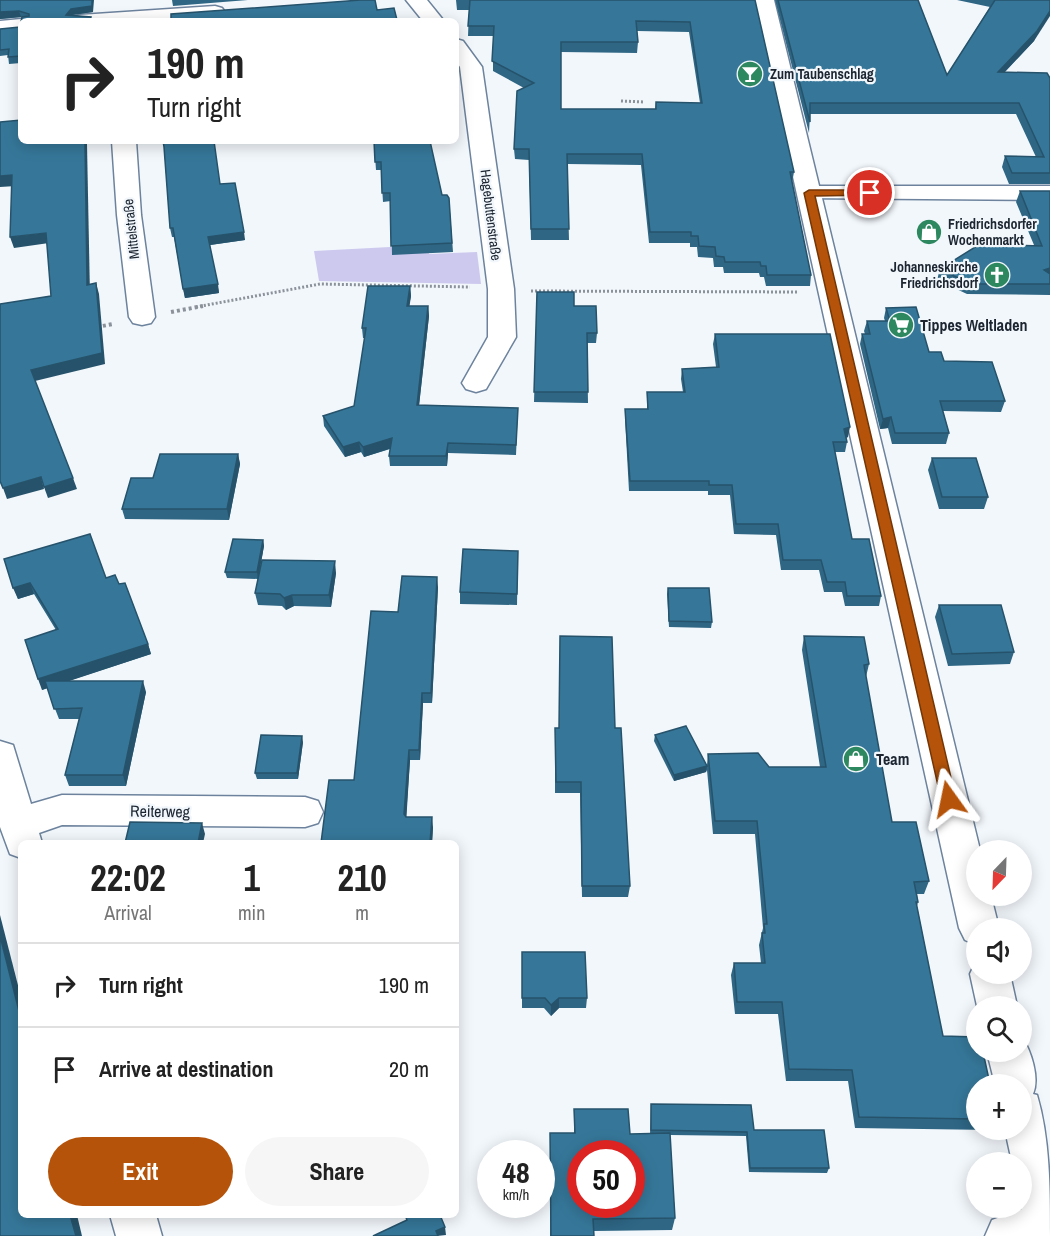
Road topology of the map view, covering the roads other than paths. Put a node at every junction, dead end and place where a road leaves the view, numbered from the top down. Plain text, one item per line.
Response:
1 (416, 0) edge
2 (764, 0) edge
3 (236, 10) edge
4 (141, 18) edge
5 (431, 18) edge
6 (18, 25) edge
7 (0, 27) edge
8 (459, 49) edge
9 (124, 144) edge
10 (809, 193) junction
11 (1050, 193) edge
12 (142, 317) road end
13 (476, 383) dead end
14 (0, 755) edge
15 (305, 812) dead end
16 (20, 833) edge
17 (977, 918) edge
18 (1029, 1140) edge
19 (134, 1218) edge
20 (1050, 1233) edge
21 (139, 1236) edge
22 (1008, 1236) edge

1 - 5 street
2 - 10 street
3 - 4 street
6 - 7 street
8 - 13 street, Hagebuttenstraße
9 - 12 street, Mittelstraße
10 - 11 street
10 - 17 street
14 - 16 street
15 - 16 street, Reiterweg
18 - 20 street
19 - 21 street
20 - 22 street

